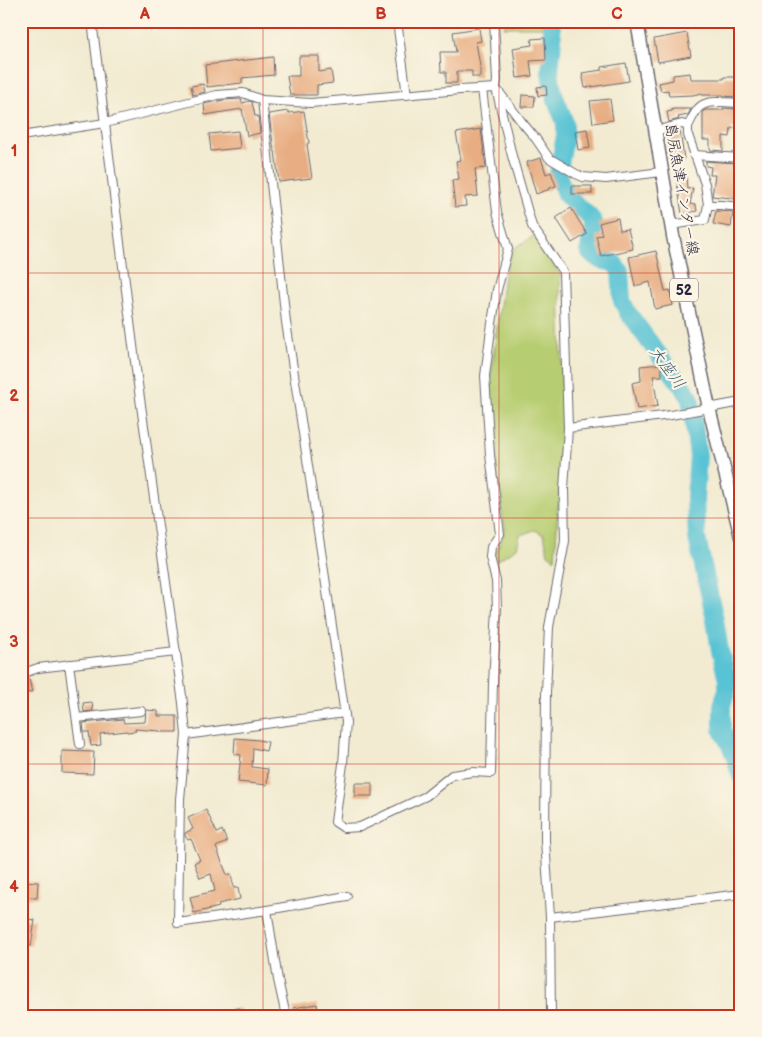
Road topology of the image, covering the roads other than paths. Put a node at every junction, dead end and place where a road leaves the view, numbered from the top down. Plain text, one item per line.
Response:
1 (92, 21) edge
2 (397, 21) edge
3 (494, 21) edge
4 (637, 21) edge
5 (496, 88) junction
6 (482, 89) junction
7 (407, 95) junction
8 (262, 100) junction
9 (741, 103) edge
10 (105, 123) junction
11 (688, 126) junction
12 (655, 131) junction
13 (21, 136) edge
14 (694, 155) junction
15 (741, 158) edge
16 (661, 172) junction
17 (708, 205) junction
18 (741, 207) edge
19 (671, 225) junction
20 (741, 402) edge
21 (709, 408) junction
22 (568, 428) junction
23 (741, 537) edge
24 (176, 652) junction
25 (70, 664) junction
26 (21, 674) edge
27 (141, 711) dead end
28 (344, 713) junction
29 (77, 718) junction
30 (186, 735) junction
31 (80, 744) dead end
32 (741, 894) edge
33 (347, 896) dead end
34 (267, 910) junction
35 (550, 917) junction
36 (286, 1016) edge
37 (551, 1016) edge

1 - 10 street
2 - 7 street
3 - 5 street
4 - 12 main road, 島尻魚津インター線 / 52
5 - 6 street
5 - 16 street
5 - 22 street
6 - 7 street
6 - 28 street
7 - 8 street
8 - 10 street
8 - 28 street
9 - 11 street
10 - 13 street
10 - 24 street
11 - 12 street
11 - 14 street
12 - 16 main road, 島尻魚津インター線 / 52
14 - 15 street
14 - 17 street
16 - 19 main road, 島尻魚津インター線 / 52
17 - 18 street
17 - 19 street
19 - 21 main road, 島尻魚津インター線 / 52
20 - 21 street
21 - 22 street
21 - 23 main road, 島尻魚津インター線 / 52
22 - 35 street
24 - 25 street
24 - 30 street
25 - 26 street
25 - 29 street
27 - 29 street
28 - 30 street
29 - 31 street
30 - 34 street
32 - 35 street
33 - 34 street
34 - 36 street
35 - 37 street

